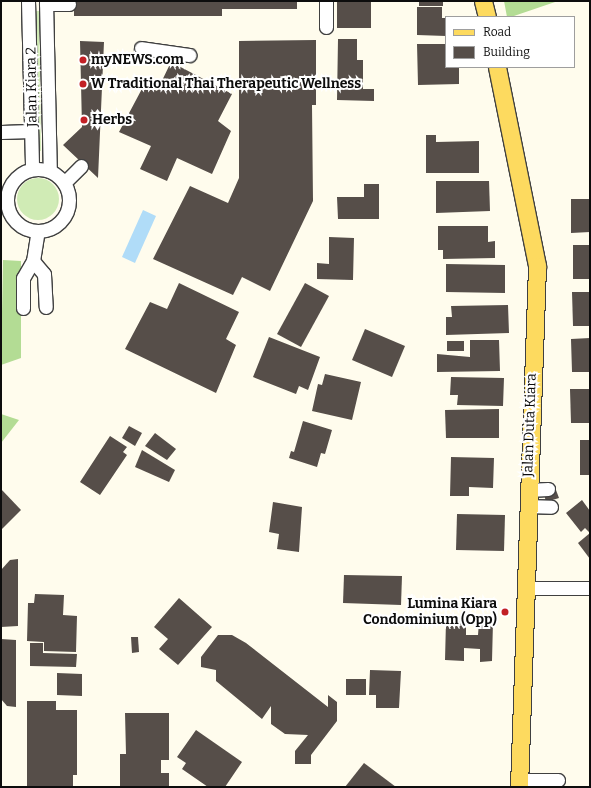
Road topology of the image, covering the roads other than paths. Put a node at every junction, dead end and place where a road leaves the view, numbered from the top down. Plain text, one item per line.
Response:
1 (28, 1) edge
2 (326, 1) edge
3 (484, 1) edge
4 (46, 2) edge
5 (69, 4) dead end
6 (487, 16) edge
7 (326, 27) dead end
8 (141, 48) dead end
9 (189, 55) dead end
10 (497, 68) edge
11 (31, 131) junction
12 (1, 132) edge
13 (81, 166) dead end
14 (32, 169) junction
15 (50, 171) junction
16 (64, 183) junction
17 (4, 198) edge
18 (38, 231) junction
19 (33, 261) junction
20 (46, 307) dead end
21 (23, 308) dead end
22 (548, 489) dead end
23 (527, 498) junction
24 (551, 507) dead end
25 (525, 588) junction
26 (590, 588) edge
27 (558, 780) dead end
28 (519, 784) edge

1 - 11 street, Jalan Kiara 2
2 - 7 street
3 - 6 main road
4 - 5 street
4 - 15 street, Jalan Kiara 2
8 - 9 street
10 - 23 main road, Jalan Duta Kiara
11 - 12 street
11 - 14 street, Jalan Kiara 2
13 - 16 street
14 - 15 street
14 - 17 street
15 - 16 street
16 - 18 street
17 - 18 street
18 - 19 street
19 - 20 street
19 - 21 street
22 - 23 street
23 - 24 street
23 - 25 main road, Jalan Duta Kiara
25 - 26 street
25 - 28 main road, Jalan Duta Kiara
27 - 28 street

